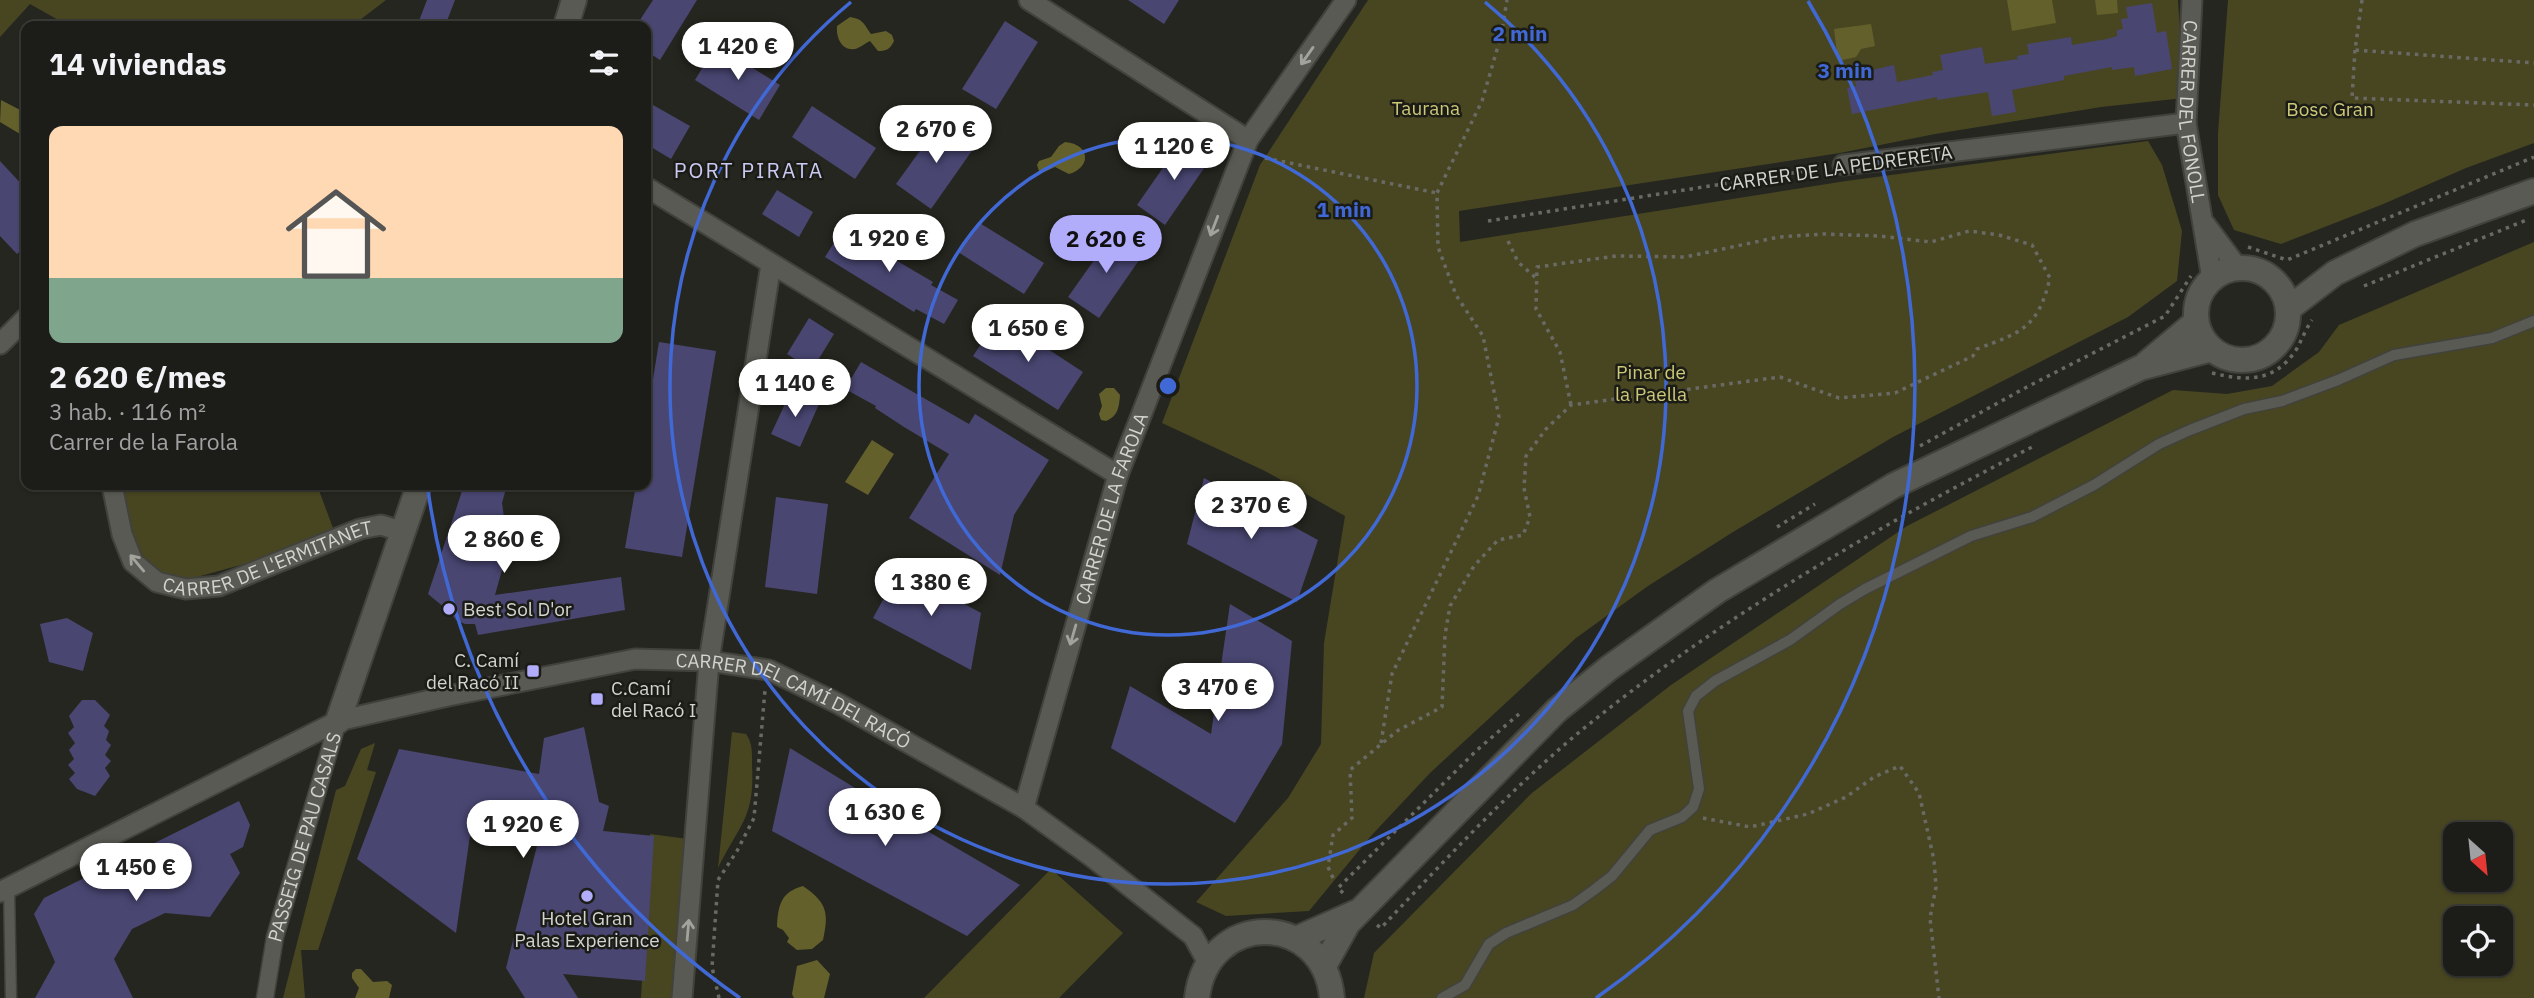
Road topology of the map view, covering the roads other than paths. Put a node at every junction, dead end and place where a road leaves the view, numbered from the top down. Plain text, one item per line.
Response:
1 (574, 0) edge
2 (1029, 0) edge
3 (1346, 0) edge
4 (2192, 0) edge
5 (568, 21) edge
6 (2186, 123) junction
7 (1248, 139) junction
8 (1843, 165) road end
9 (651, 190) edge
10 (2534, 191) edge
11 (2204, 223) junction
12 (2240, 258) junction
13 (771, 264) junction
14 (2204, 272) junction
15 (2335, 273) junction
16 (2274, 280) junction
17 (2288, 309) junction
18 (2534, 321) edge
19 (2196, 322) junction
20 (21, 323) edge
21 (0, 344) edge
22 (2209, 360) junction
23 (2140, 369) junction
24 (1118, 475) junction
25 (113, 490) edge
26 (417, 490) edge
27 (404, 532) junction
28 (709, 661) junction
29 (338, 721) junction
30 (1024, 808) junction
31 (3, 885) edge
32 (1354, 916) junction
33 (1193, 936) junction
34 (1296, 939) junction
35 (1228, 943) junction
36 (1208, 963) junction
37 (1324, 966) junction
38 (11, 998) edge
39 (264, 998) edge
40 (682, 998) edge
41 (1197, 998) edge
42 (1332, 998) edge
43 (1442, 998) edge

1 - 5 street
2 - 7 street
3 -> 7 street, CARRER DE LA FAROLA
4 - 6 street, CARRER DEL FONOLL
6 - 8 street, CARRER DE LA PEDRERETA
6 - 11 street, CARRER DEL FONOLL
7 -> 24 street, CARRER DE LA FAROLA
9 - 13 street
10 - 15 street
11 - 12 street, CARRER DEL FONOLL
11 - 14 street, CARRER DEL FONOLL
12 - 14 street
12 - 16 street
13 - 24 street
13 - 28 street
14 - 19 street
15 - 16 street
15 - 17 street
16 - 17 street
17 - 22 street
18 - 43 lane
19 - 22 street
19 - 23 street
20 - 21 street
22 - 23 street
23 - 32 street
24 -> 30 street, CARRER DE LA FAROLA
27 -> 25 street, CARRER DE L'ERMITANET
26 - 27 street, PASSEIG DE PAU CASALS
27 - 29 street, PASSEIG DE PAU CASALS
28 - 29 street, CARRER DEL CAMÍ DEL RACÓ
28 - 30 street, CARRER DEL CAMÍ DEL RACÓ
40 -> 28 street
29 - 31 street, CARRER DEL CAMÍ DEL RACÓ
29 - 39 street, PASSEIG DE PAU CASALS
30 - 33 street, CARRER DEL CAMÍ DEL RACÓ
31 - 38 lane
32 - 34 street
32 - 37 street
33 - 35 street, CARRER DEL CAMÍ DEL RACÓ
33 - 36 street, CARRER DEL CAMÍ DEL RACÓ
34 - 35 street
34 - 37 street
35 - 36 street
36 - 41 street
37 - 42 street

